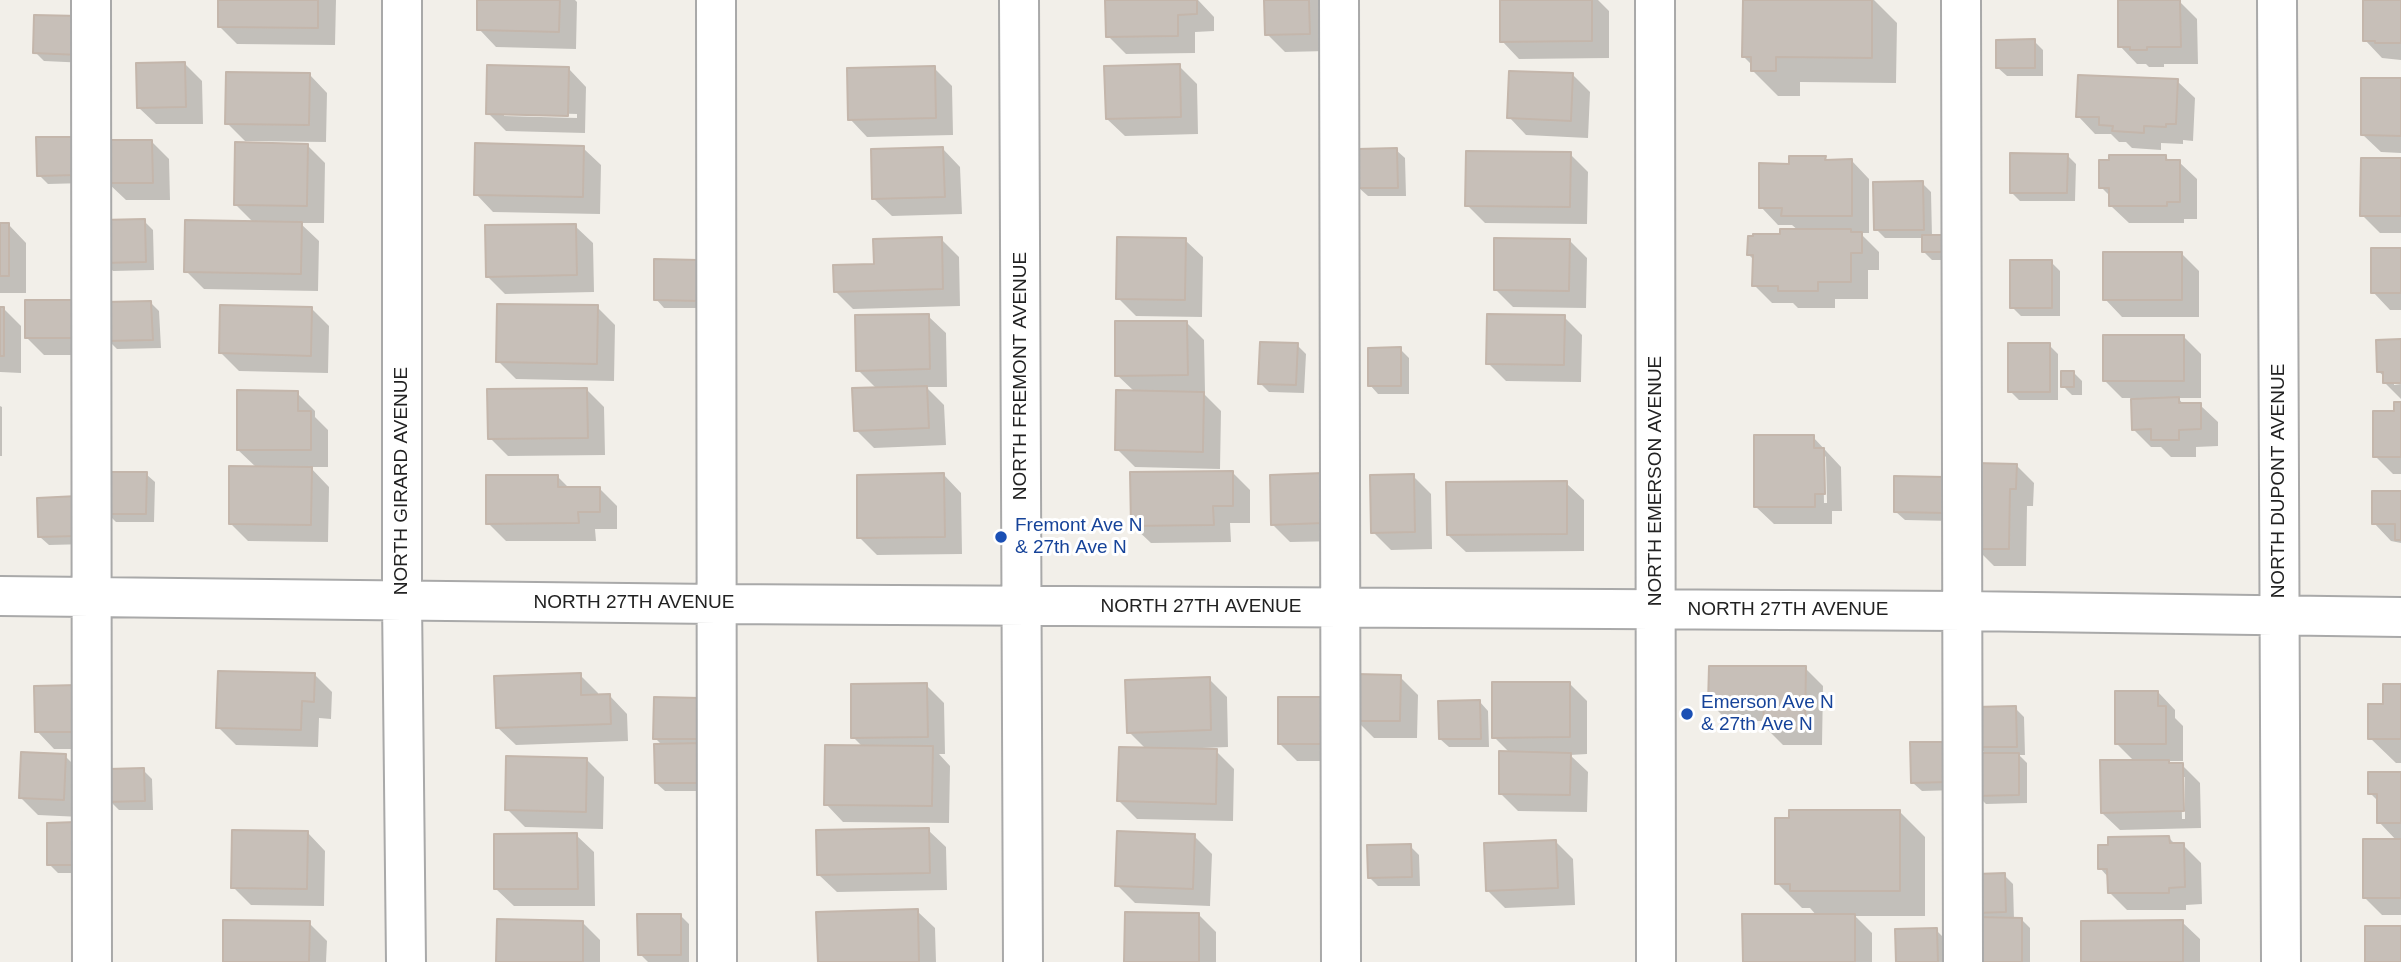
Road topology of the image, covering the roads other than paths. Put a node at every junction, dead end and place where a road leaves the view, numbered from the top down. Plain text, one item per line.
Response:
1 (91, 0) edge
2 (402, 0) edge
3 (716, 0) edge
4 (1019, 0) edge
5 (1339, 0) edge
6 (1655, 0) edge
7 (1961, 0) edge
8 (2277, 0) edge
9 (0, 596) edge
10 (92, 597) junction
11 (402, 601) junction
12 (716, 604) junction
13 (1023, 606) junction
14 (1340, 608) junction
15 (1656, 610) junction
16 (1963, 611) junction
17 (2280, 615) junction
18 (2401, 617) edge
19 (92, 962) edge
20 (406, 962) edge
21 (717, 962) edge
22 (1023, 962) edge
23 (1340, 962) edge
24 (1656, 962) edge
25 (1963, 962) edge
26 (2281, 962) edge

1 - 10 street
2 - 11 street, NORTH GIRARD AVENUE
3 - 12 street
4 - 13 street, NORTH FREMONT AVENUE
5 - 14 street
6 - 15 street, NORTH EMERSON AVENUE
7 - 16 street
8 - 17 street, NORTH DUPONT AVENUE
9 - 10 street, NORTH 27TH AVENUE
10 - 11 street, NORTH 27TH AVENUE
10 - 19 street
11 - 12 street, NORTH 27TH AVENUE
11 - 20 street, NORTH GIRARD AVENUE
12 - 13 street, NORTH 27TH AVENUE
12 - 21 street
13 - 14 street, NORTH 27TH AVENUE
13 - 22 street, NORTH FREMONT AVENUE
14 - 15 street, NORTH 27TH AVENUE
14 - 23 street
15 - 16 street, NORTH 27TH AVENUE
15 - 24 street, NORTH EMERSON AVENUE
16 - 17 street, NORTH 27TH AVENUE
16 - 25 street
17 - 18 street, NORTH 27TH AVENUE
17 - 26 street, NORTH DUPONT AVENUE

